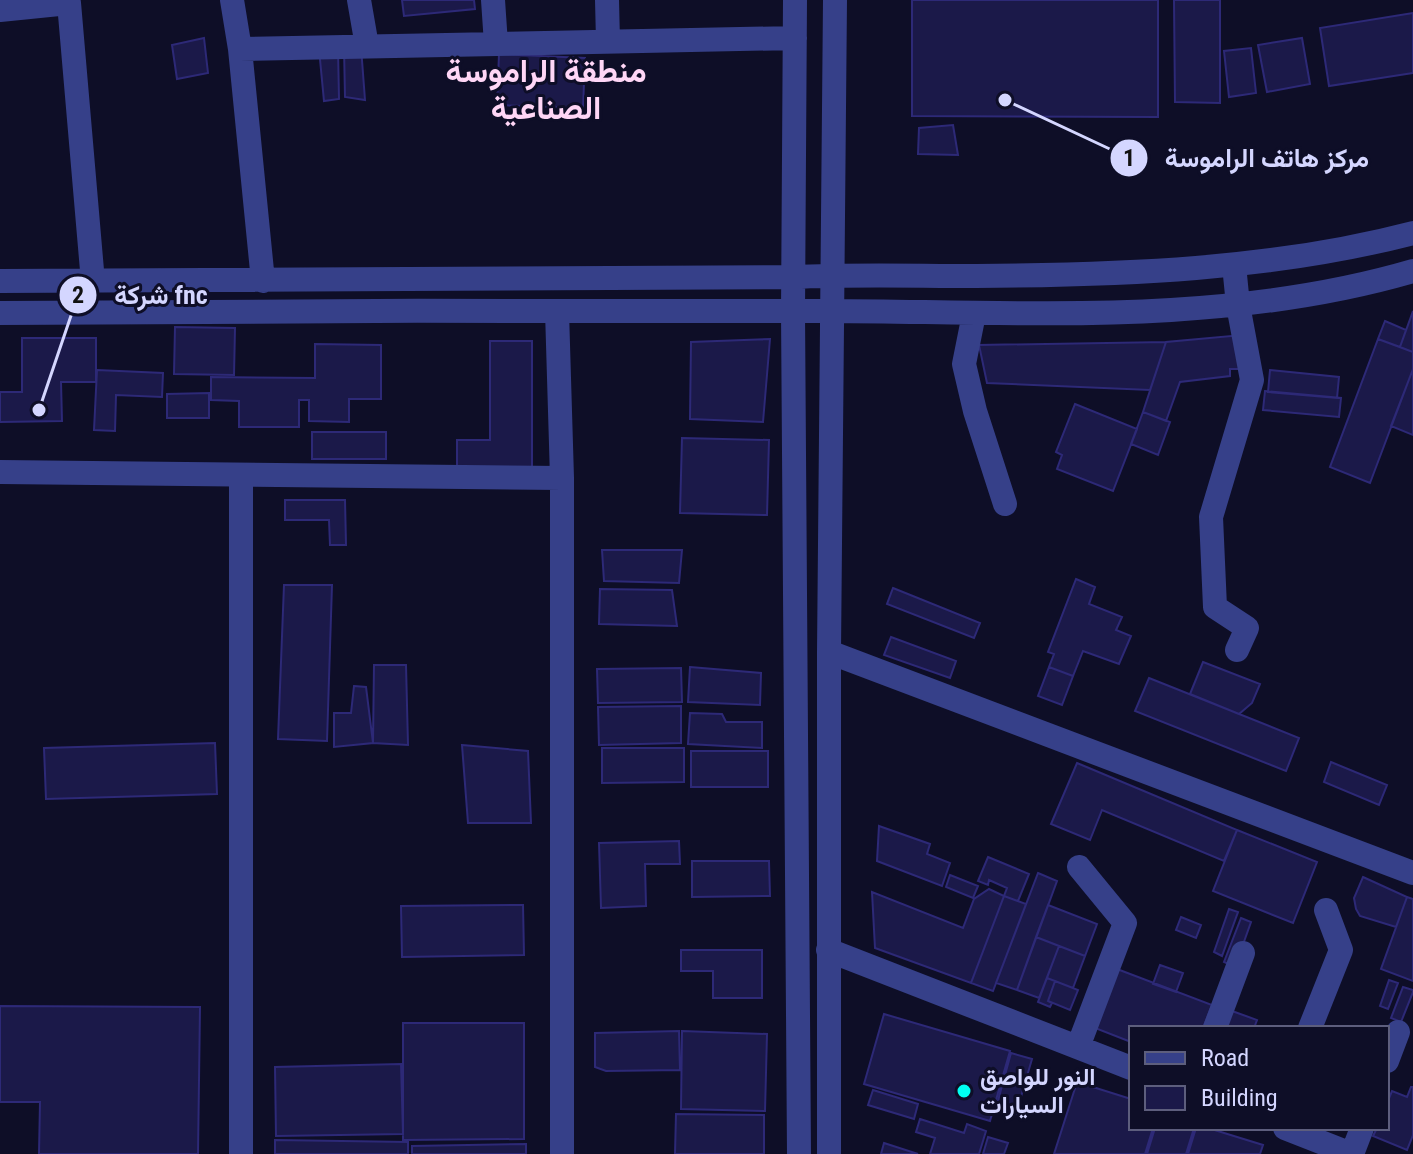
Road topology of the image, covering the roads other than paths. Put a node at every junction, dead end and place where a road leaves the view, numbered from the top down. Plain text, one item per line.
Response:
1 (232, 0) edge
2 (359, 0) edge
3 (493, 0) edge
4 (607, 0) edge
5 (795, 0) edge
6 (835, 0) edge
7 (69, 2) edge
8 (0, 10) edge
9 (795, 38) junction
10 (608, 41) junction
11 (496, 44) junction
12 (367, 46) junction
13 (240, 49) junction
14 (1413, 233) edge
15 (1234, 265) junction
16 (1413, 271) edge
17 (832, 275) junction
18 (793, 277) junction
19 (0, 281) edge
20 (263, 281) junction
21 (93, 282) junction
22 (1238, 305) junction
23 (557, 311) junction
24 (832, 311) junction
25 (793, 312) junction
26 (0, 313) edge
27 (974, 314) junction
28 (0, 472) edge
29 (241, 475) junction
30 (562, 478) junction
31 (1005, 504) dead end
32 (1237, 650) dead end
33 (829, 652) junction
34 (1079, 867) dead end
35 (1413, 873) edge
36 (1326, 910) dead end
37 (828, 950) junction
38 (1243, 953) dead end
39 (1216, 1026) edge
40 (1311, 1026) edge
41 (1398, 1032) dead end
42 (1078, 1047) junction
43 (1389, 1056) edge
44 (1129, 1067) edge
45 (1290, 1130) edge
46 (1361, 1130) edge
47 (241, 1154) edge
48 (562, 1154) edge
49 (799, 1154) edge
50 (829, 1154) edge
51 (1352, 1154) edge

1 - 13 street
2 - 12 street
3 - 11 street
4 - 10 street
5 - 9 street
6 - 17 street
7 - 8 street
7 - 21 street
9 - 10 street
9 - 18 street
10 - 11 street
11 - 12 street
12 - 13 street
13 - 20 street
14 - 15 street
15 - 17 street
15 - 22 street
16 - 22 street
17 - 18 street
17 - 24 street
18 - 20 street
18 - 25 street
19 - 21 street
20 - 21 street
22 - 27 street
22 - 32 street
23 - 25 street
23 - 26 street
23 - 30 street
24 - 25 street
24 - 27 street
24 - 33 street
25 - 49 street
27 - 31 street
28 - 29 street
29 - 30 street
29 - 47 street
30 - 48 street
33 - 35 street
33 - 37 street
34 - 42 street
36 - 40 street
37 - 42 street
37 - 50 street
38 - 39 street
41 - 43 street
42 - 44 street
45 - 51 street
46 - 51 street

